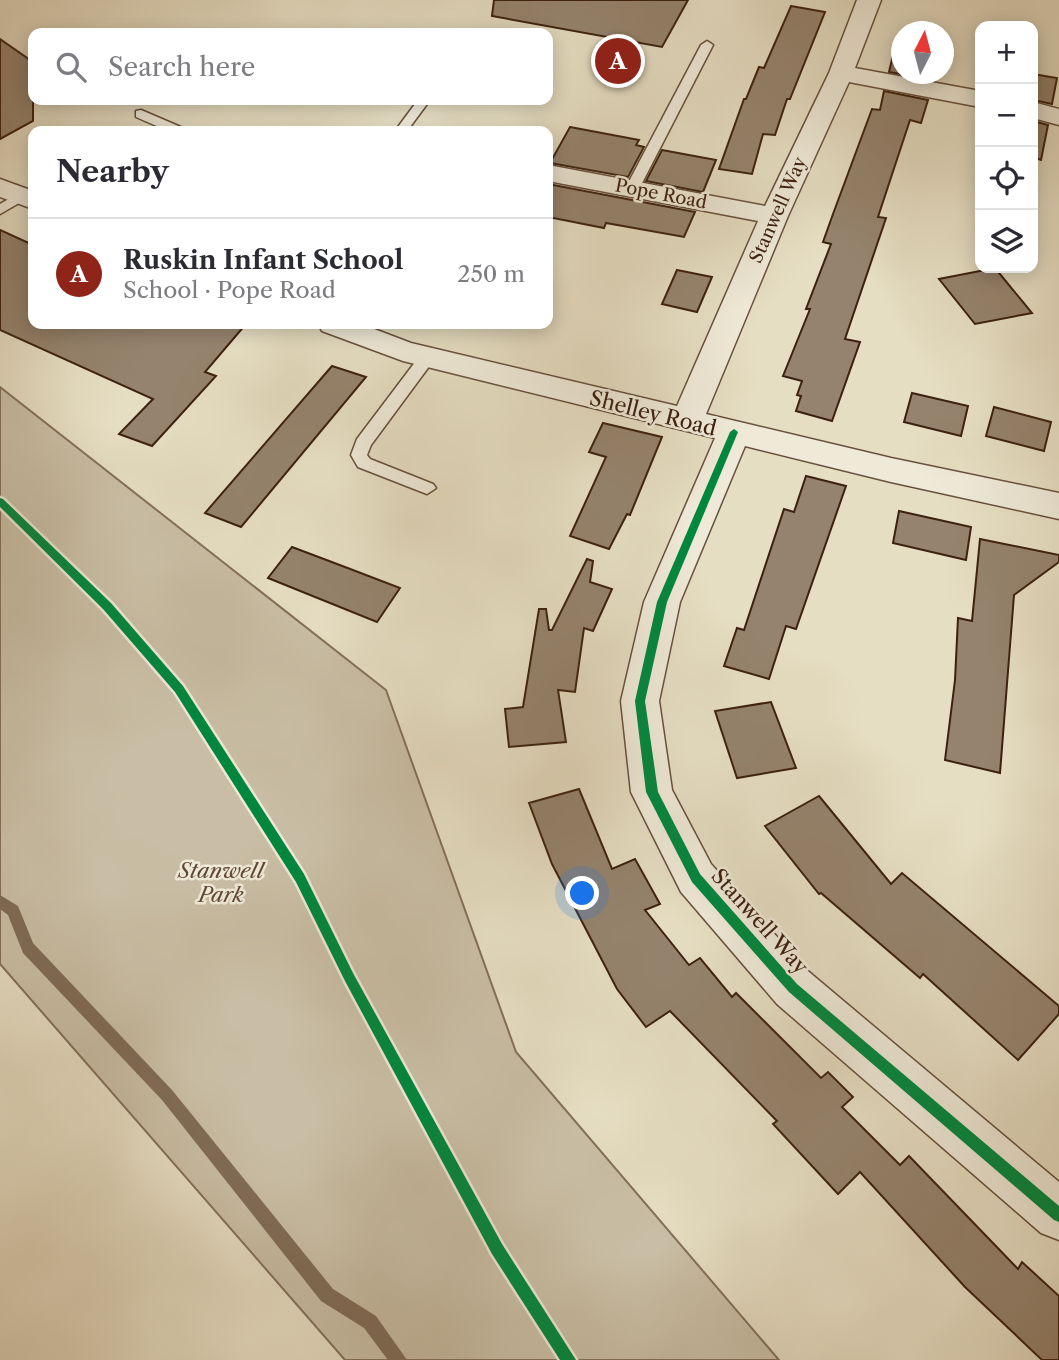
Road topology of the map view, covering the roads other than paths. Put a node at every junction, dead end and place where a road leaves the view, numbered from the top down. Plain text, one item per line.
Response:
1 (869, 0) edge
2 (707, 45) dead end
3 (841, 73) junction
4 (975, 98) edge
5 (420, 105) edge
6 (1038, 111) edge
7 (141, 114) dead end
8 (1059, 117) edge
9 (167, 126) edge
10 (405, 126) edge
11 (553, 174) edge
12 (632, 189) junction
13 (774, 216) junction
14 (346, 329) edge
15 (428, 357) junction
16 (687, 421) junction
17 (733, 432) junction
18 (427, 488) dead end
19 (1059, 506) edge
20 (1059, 1215) edge

1 - 3 street, Stanwell Way
2 - 12 lane
3 - 4 street
3 - 13 street, Stanwell Way
5 - 10 lane
6 - 8 street
7 - 9 lane
11 - 12 street, Pope Road
12 - 13 street, Pope Road
13 - 16 street, Stanwell Way
14 - 15 street, Shelley Road
15 - 16 street, Shelley Road
15 - 18 lane
16 - 17 street, Shelley Road
17 - 19 street, Shelley Road
17 - 20 street, Stanwell Way

